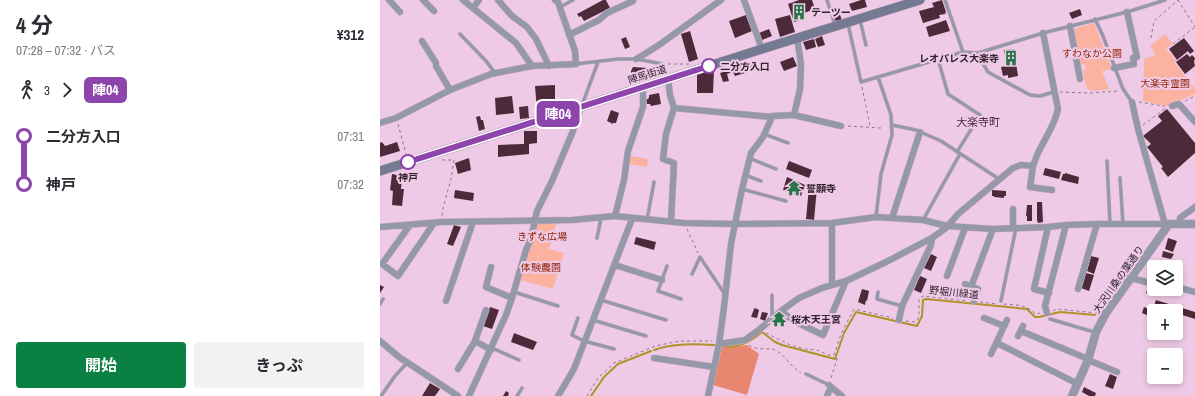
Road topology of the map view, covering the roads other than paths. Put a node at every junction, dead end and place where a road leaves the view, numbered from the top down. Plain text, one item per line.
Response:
1 (389, 0) edge
2 (423, 0) edge
3 (463, 0) edge
4 (479, 0) edge
5 (498, 0) edge
6 (555, 0) edge
7 (573, 0) edge
8 (720, 0) edge
9 (744, 0) edge
10 (826, 0) edge
11 (920, 0) edge
12 (945, 0) edge
13 (1165, 0) edge
14 (633, 1) edge
15 (626, 2) edge
16 (560, 6) junction
17 (472, 8) junction
18 (434, 11) dead end
19 (400, 12) dead end
20 (1127, 12) junction
21 (860, 18) junction
22 (1095, 19) junction
23 (848, 22) junction
24 (835, 26) junction
25 (1070, 26) junction
26 (1043, 33) junction
27 (460, 34) dead end
28 (569, 35) junction
29 (797, 38) junction
30 (422, 41) dead end
31 (866, 45) dead end
32 (762, 49) junction
33 (963, 52) junction
34 (978, 52) junction
35 (636, 59) junction
36 (938, 59) junction
37 (598, 62) junction
38 (576, 64) junction
39 (532, 66) junction
40 (549, 66) junction
41 (1114, 68) junction
42 (495, 73) junction
43 (878, 77) junction
44 (668, 79) junction
45 (1080, 79) dead end
46 (643, 87) junction
47 (450, 90) junction
48 (1054, 92) junction
49 (1132, 102) joint
50 (1176, 105) road end
51 (581, 107) junction
52 (674, 108) junction
53 (794, 116) junction
54 (772, 117) junction
55 (1195, 122) edge
56 (380, 123) edge
57 (892, 125) junction
58 (840, 126) road end
59 (920, 132) junction
60 (764, 134) junction
61 (788, 143) dead end
62 (957, 152) junction
63 (960, 154) junction
64 (749, 158) junction
65 (1107, 161) dead end
66 (1033, 166) junction
67 (776, 169) dead end
68 (380, 171) edge
69 (745, 175) junction
70 (1120, 178) dead end
71 (999, 179) junction
72 (762, 181) dead end
73 (654, 182) dead end
74 (742, 189) junction
75 (1052, 190) dead end
76 (786, 201) dead end
77 (1195, 207) edge
78 (1013, 209) dead end
79 (616, 216) junction
80 (602, 217) junction
81 (876, 217) junction
82 (892, 218) junction
83 (632, 219) junction
84 (647, 220) junction
85 (923, 220) junction
86 (535, 221) junction
87 (671, 221) junction
88 (474, 222) junction
89 (434, 223) junction
90 (832, 223) junction
91 (734, 224) junction
92 (1097, 224) junction
93 (1110, 224) junction
94 (1123, 224) junction
95 (1167, 224) junction
96 (1179, 224) junction
97 (1195, 224) edge
98 (410, 225) junction
99 (1066, 225) junction
100 (947, 226) junction
101 (380, 227) edge
102 (1048, 227) junction
103 (965, 228) junction
104 (1014, 228) junction
105 (993, 229) junction
106 (597, 238) dead end
107 (932, 238) junction
108 (615, 265) junction
109 (667, 266) dead end
110 (490, 267) dead end
111 (692, 274) dead end
112 (947, 276) dead end
113 (1131, 278) junction
114 (662, 280) junction
115 (846, 280) junction
116 (1147, 282) edge
117 (832, 285) junction
118 (1078, 289) dead end
119 (1183, 289) edge
120 (878, 292) dead end
121 (1195, 292) edge
122 (1048, 293) junction
123 (725, 294) junction
124 (513, 295) junction
125 (772, 295) dead end
126 (383, 299) dead end
127 (681, 299) dead end
128 (601, 300) junction
129 (446, 301) dead end
130 (974, 301) road end
131 (1001, 301) dead end
132 (380, 304) edge
133 (558, 306) dead end
134 (902, 306) junction
135 (486, 310) dead end
136 (781, 311) junction
137 (1049, 316) joint
138 (578, 318) dead end
139 (984, 318) dead end
140 (772, 319) junction
141 (593, 320) junction
142 (666, 320) dead end
143 (900, 320) road end
144 (1021, 331) dead end
145 (1096, 332) junction
146 (646, 336) dead end
147 (380, 341) edge
148 (475, 341) junction
149 (584, 341) junction
150 (719, 343) junction
151 (997, 343) junction
152 (491, 349) junction
153 (614, 349) dead end
154 (991, 354) dead end
155 (457, 357) dead end
156 (654, 358) dead end
157 (463, 360) junction
158 (519, 360) dead end
159 (1088, 360) junction
160 (407, 362) junction
161 (714, 367) junction
162 (458, 369) dead end
163 (1117, 372) dead end
164 (806, 374) road end
165 (1078, 384) junction
166 (830, 386) junction
167 (522, 388) dead end
168 (380, 396) edge
169 (458, 396) edge
170 (469, 396) edge
171 (518, 396) edge
172 (558, 396) edge
173 (708, 396) edge
174 (827, 396) edge
175 (842, 396) edge
176 (1072, 396) edge

1 - 19 street
2 - 18 street
3 - 17 street
4 - 17 street
5 - 40 street
6 - 16 street
7 - 16 lane
8 - 35 street
9 - 32 street
10 - 24 lane
11 - 21 main road, 陣馬街道
12 - 33 lane
13 - 20 lane
14 - 15 street
15 - 28 street
16 - 28 street
17 - 39 street
20 - 22 lane
20 - 41 street
21 - 23 main road, 陣馬街道
21 - 31 lane
22 - 25 lane
22 - 41 lane
23 - 24 main road, 陣馬街道
23 - 43 lane
24 - 29 main road, 陣馬街道
25 - 26 lane
25 - 45 street
26 - 34 lane
26 - 48 street
27 - 42 lane
28 - 38 street
29 - 32 main road, 陣馬街道
29 - 53 street
30 - 47 street
32 - 44 main road, 陣馬街道
33 - 34 lane
33 - 36 lane
34 - 48 lane
35 - 37 lane
35 - 44 lane
36 - 43 lane
36 - 62 lane
37 - 38 lane
37 - 51 lane
38 - 40 street
39 - 40 street
39 - 42 street
41 - 49 lane
42 - 47 street
43 - 57 lane
44 - 46 main road, 陣馬街道
44 - 52 street
46 - 51 main road, 陣馬街道
46 - 79 street
47 - 56 street
48 - 66 street
49 - 95 street
50 - 55 street
51 - 68 main road, 陣馬街道
51 - 86 street
52 - 54 street
52 - 87 street
53 - 54 street
53 - 58 street
54 - 60 street
57 - 59 lane
57 - 81 lane
59 - 62 lane
59 - 82 street
60 - 61 lane
60 - 64 street
62 - 63 lane
63 - 71 lane
63 - 85 lane
64 - 67 lane
64 - 69 street
65 - 93 lane
66 - 71 street
66 - 75 street
69 - 72 lane
69 - 74 street
70 - 94 lane
71 - 100 street
73 - 84 lane
74 - 76 lane
74 - 91 street
77 - 96 street
78 - 104 street
79 - 80 street
79 - 83 street
80 - 86 street
80 - 106 lane
81 - 82 street
81 - 90 street
82 - 85 street
83 - 84 street
83 - 108 street
84 - 87 street
85 - 100 street
86 - 88 street
86 - 124 street
87 - 91 street
88 - 89 street
88 - 129 street
89 - 98 street
89 - 98 street
90 - 91 street
90 - 117 street
91 - 123 street
92 - 93 street
92 - 99 street
92 - 118 street
93 - 94 street
94 - 95 street
95 - 96 street
95 - 113 street, 大沢川桑の葉通り
96 - 97 street
98 - 101 street
99 - 102 street
99 - 122 street
100 - 103 street
100 - 107 street
102 - 104 street
102 - 122 street
103 - 105 street
103 - 112 street
104 - 105 street
104 - 131 lane
105 - 130 street
107 - 115 street
107 - 134 street
108 - 114 street
108 - 128 street
109 - 114 lane
110 - 124 street
111 - 123 lane
113 - 116 street
113 - 145 street, 大沢川桑の葉通り
114 - 127 lane
115 - 117 street
115 - 136 street
117 - 136 street
119 - 121 street
120 - 134 lane
122 - 137 street
123 - 150 street
124 - 133 lane
124 - 152 street
125 - 140 lane
126 - 132 lane
128 - 141 street
128 - 142 lane
134 - 143 street
135 - 148 street
136 - 140 street
137 - 145 lane
138 - 149 lane
139 - 151 street
140 - 150 street
141 - 146 lane
141 - 149 street
144 - 159 street
145 - 159 street, 大沢川桑の葉通り
147 - 160 street
148 - 152 street
148 - 157 street
149 - 153 lane
149 - 172 street
150 - 161 street
151 - 154 street
151 - 165 street
152 - 158 lane
152 - 170 street
155 - 157 street
156 - 161 street
157 - 162 street
159 - 163 street
159 - 165 street, 大沢川桑の葉通り
160 - 168 lane
160 - 169 street
161 - 173 street
164 - 166 lane
165 - 176 street, 大沢川桑の葉通り
166 - 174 street
166 - 175 street
167 - 171 lane

